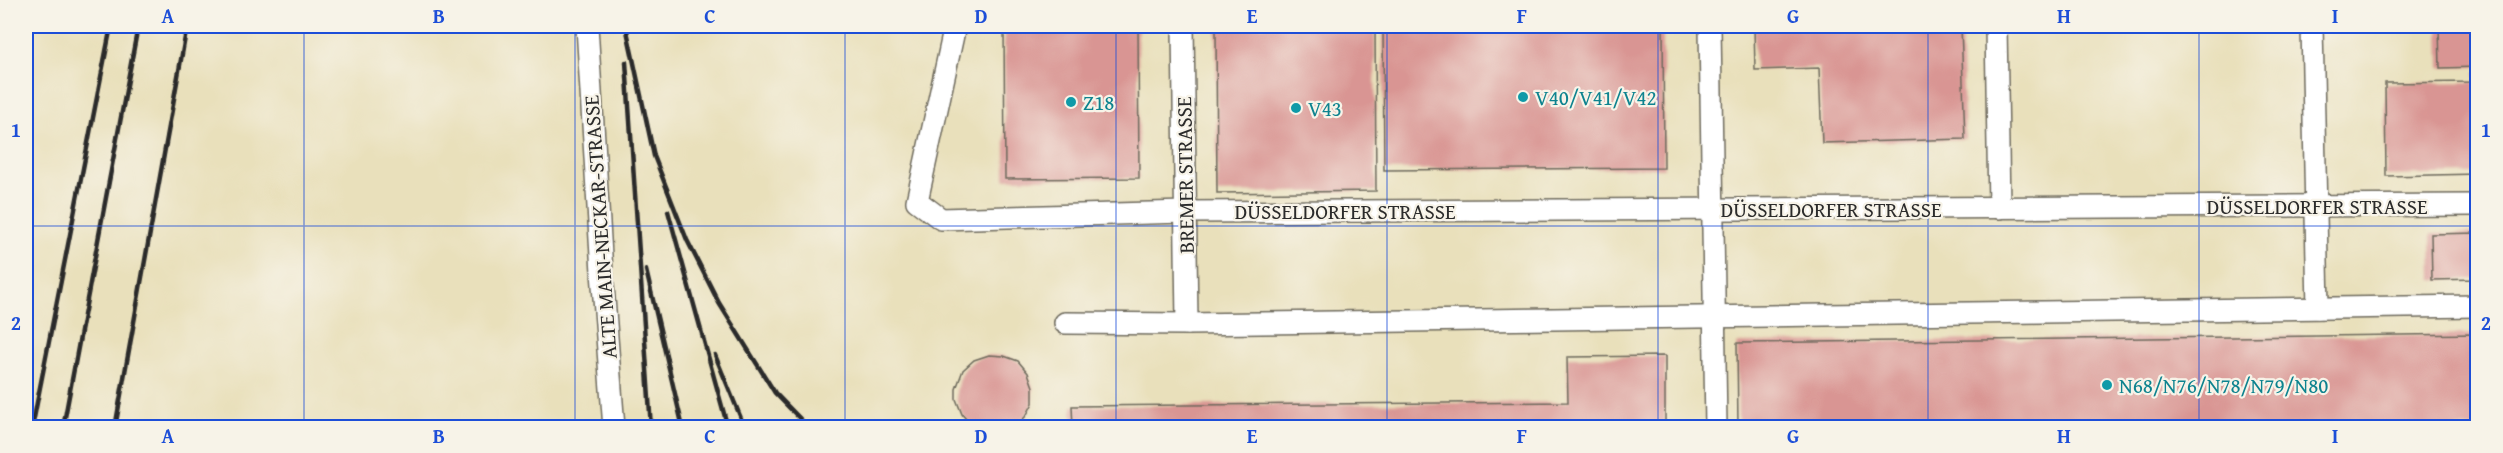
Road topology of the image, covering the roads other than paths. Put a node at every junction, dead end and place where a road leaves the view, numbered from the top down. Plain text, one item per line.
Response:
1 (587, 26) edge
2 (955, 26) edge
3 (1183, 26) edge
4 (1710, 26) edge
5 (1996, 26) edge
6 (2312, 26) edge
7 (2478, 205) edge
8 (2316, 206) junction
9 (1999, 208) junction
10 (1713, 209) junction
11 (1185, 212) junction
12 (2478, 306) edge
13 (2318, 308) junction
14 (1714, 317) junction
15 (1065, 323) dead end
16 (1187, 324) junction
17 (614, 428) edge
18 (1716, 428) edge

1 - 17 lane, ALTE MAIN-NECKAR-STRASSE
2 - 11 lane, DÜSSELDORFER STRASSE
3 - 11 lane, BREMER STRASSE
4 - 10 lane
5 - 9 lane
6 - 8 lane
7 - 8 lane, DÜSSELDORFER STRASSE
8 - 9 lane, DÜSSELDORFER STRASSE
8 - 13 lane
9 - 10 lane, DÜSSELDORFER STRASSE
10 - 11 lane, DÜSSELDORFER STRASSE
10 - 14 lane
11 - 16 lane, BREMER STRASSE
12 - 13 lane
13 - 14 lane
14 - 16 lane
14 - 18 lane
15 - 16 lane

